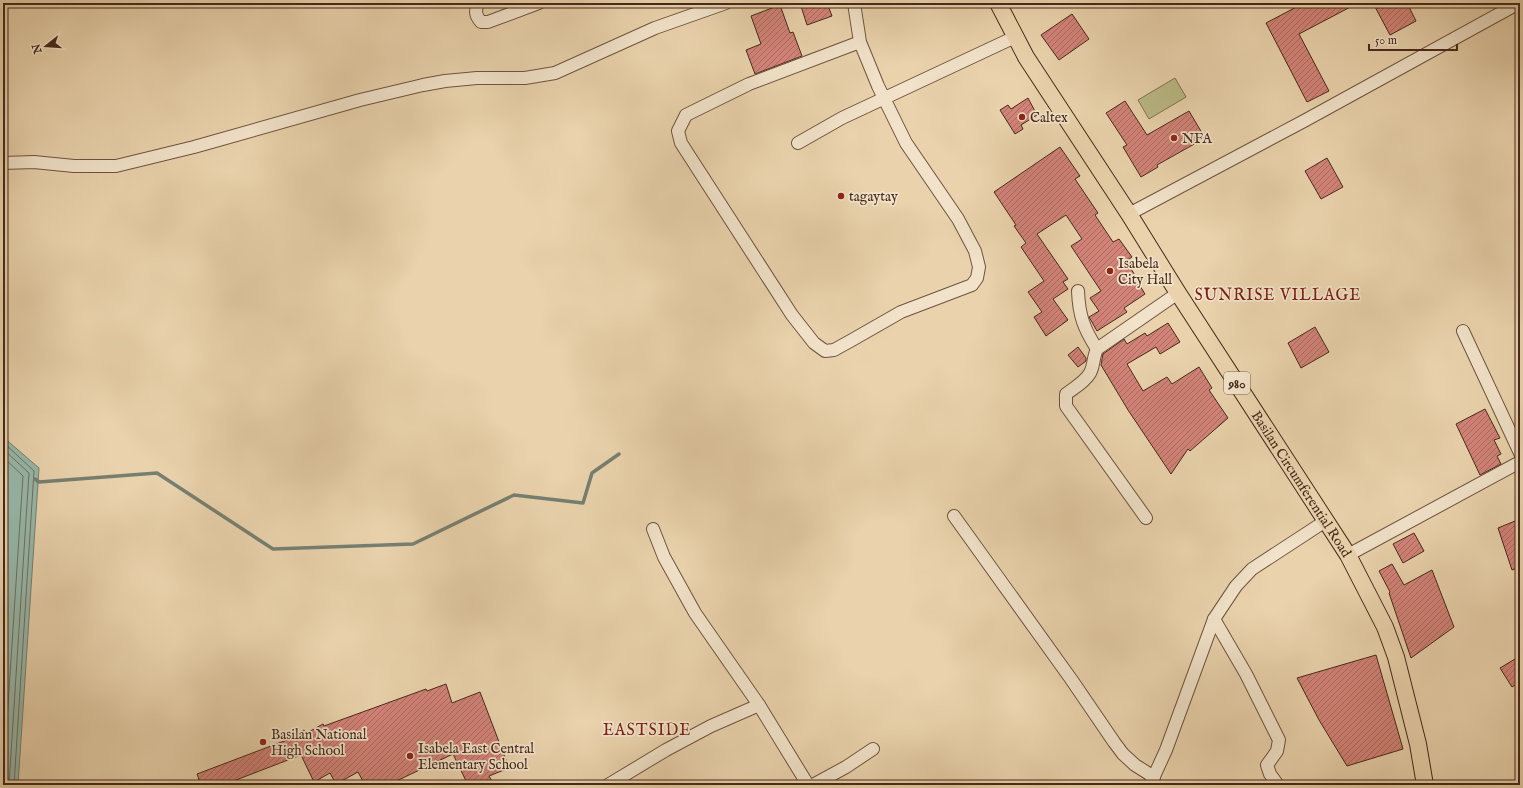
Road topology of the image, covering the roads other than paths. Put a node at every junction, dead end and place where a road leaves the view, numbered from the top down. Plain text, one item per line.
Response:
1 (478, 3) edge
2 (539, 3) edge
3 (726, 3) edge
4 (854, 3) edge
5 (1519, 3) edge
6 (1000, 4) edge
7 (1015, 37) junction
8 (860, 42) junction
9 (884, 98) junction
10 (798, 143) dead end
11 (3, 163) edge
12 (1129, 214) junction
13 (1078, 291) dead end
14 (1178, 292) junction
15 (1463, 331) dead end
16 (1097, 349) junction
17 (1520, 452) edge
18 (1520, 462) edge
19 (954, 516) dead end
20 (1146, 518) dead end
21 (1327, 520) junction
22 (653, 529) dead end
23 (1348, 555) junction
24 (1214, 619) junction
25 (759, 705) junction
26 (873, 749) dead end
27 (1152, 781) edge
28 (608, 785) edge
29 (808, 785) edge
30 (813, 785) edge
31 (1278, 785) edge
32 (1425, 785) edge

1 - 2 street
3 - 11 street
4 - 8 street
5 - 12 street
6 - 7 main road, Basilan Circumferential Road / 980
7 - 9 street
7 - 12 main road, Basilan Circumferential Road / 980
8 - 9 street
8 - 9 street
9 - 10 street
12 - 14 main road, Basilan Circumferential Road / 980
13 - 16 street
14 - 16 street
14 - 21 main road, Basilan Circumferential Road / 980
15 - 17 street
16 - 20 street
18 - 23 street
19 - 27 street
21 - 23 main road, Basilan Circumferential Road / 980
21 - 24 street
22 - 25 street
23 - 32 main road, Basilan Circumferential Road / 980
24 - 27 street
24 - 31 street
25 - 28 street
25 - 29 street
26 - 30 street

